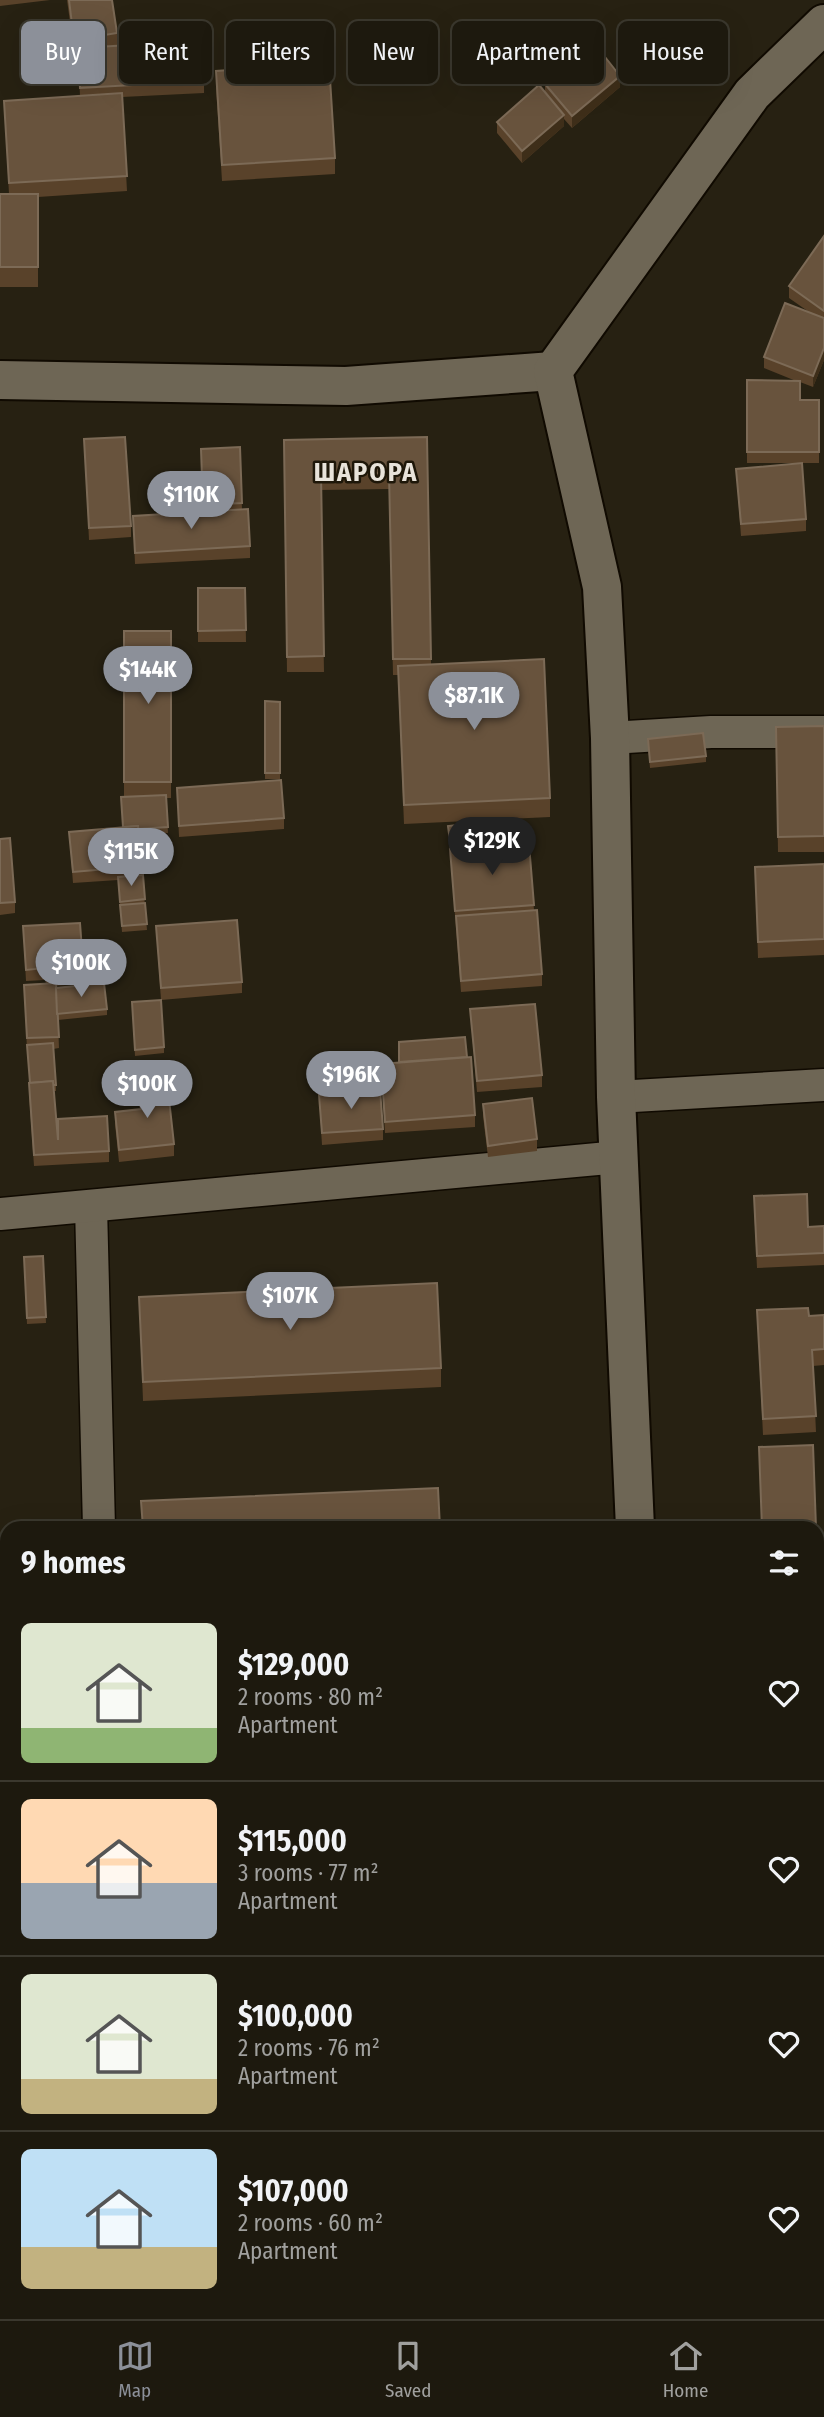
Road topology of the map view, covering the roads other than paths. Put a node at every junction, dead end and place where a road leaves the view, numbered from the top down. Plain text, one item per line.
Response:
1 (824, 24) edge
2 (553, 371) junction
3 (0, 380) edge
4 (824, 732) edge
5 (610, 738) junction
6 (824, 1085) edge
7 (616, 1097) junction
8 (619, 1157) junction
9 (91, 1206) junction
10 (0, 1213) edge
11 (99, 1521) edge
12 (635, 1521) edge

1 - 2 street
2 - 3 street
2 - 5 street
4 - 5 street
5 - 7 street
6 - 7 street
7 - 8 street
8 - 9 street
8 - 12 street
9 - 10 street
9 - 11 street

